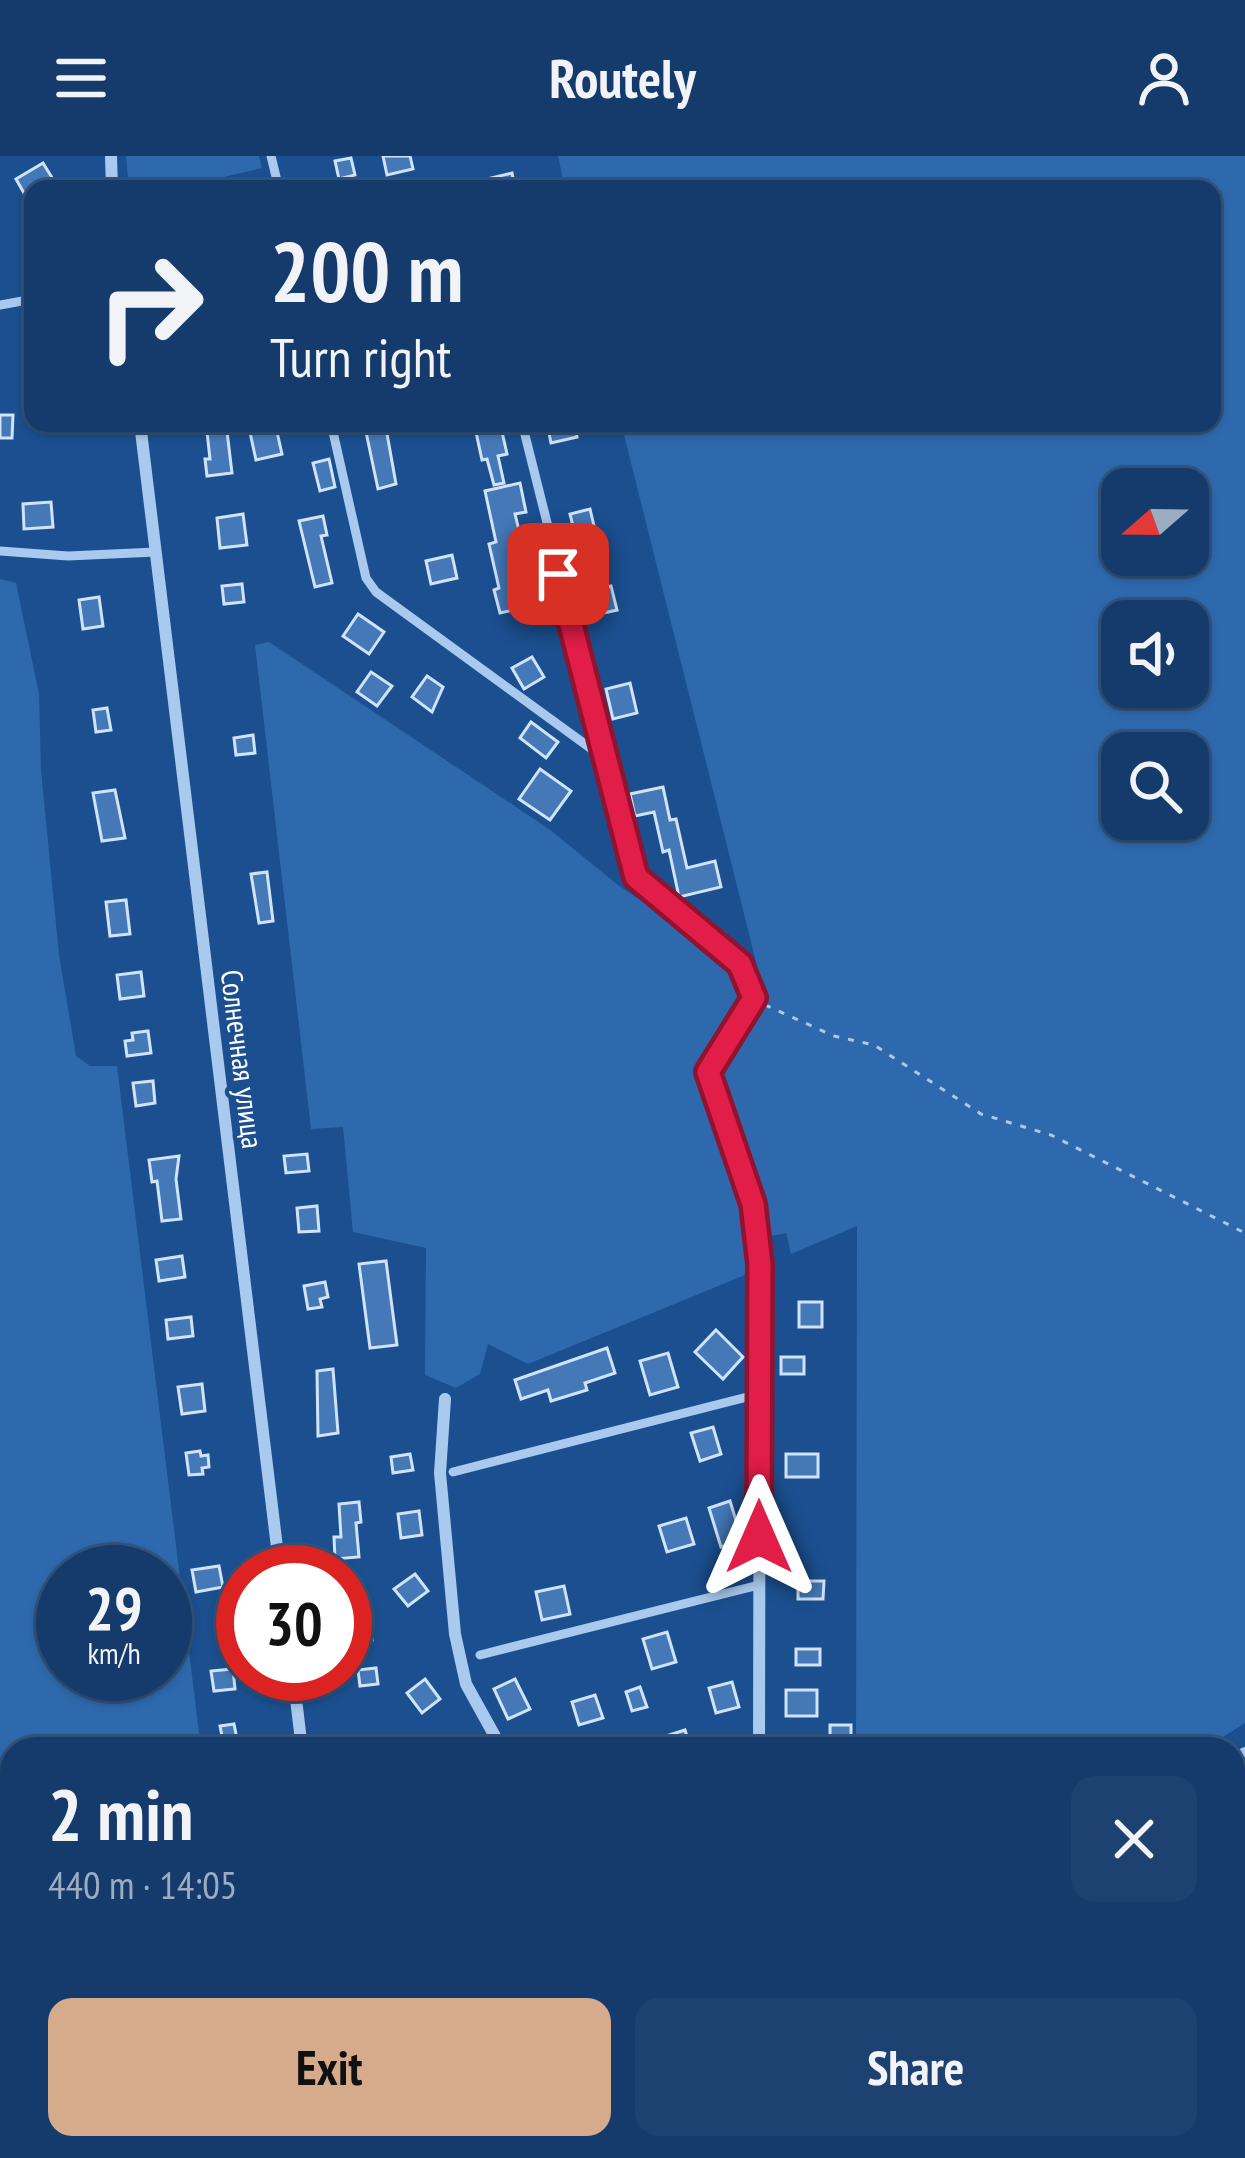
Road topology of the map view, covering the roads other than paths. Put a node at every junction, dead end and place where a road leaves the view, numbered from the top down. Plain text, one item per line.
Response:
1 (141, 432) edge
2 (333, 432) edge
3 (524, 432) edge
4 (0, 551) edge
5 (156, 552) junction
6 (604, 758) junction
7 (760, 1264) joint
8 (759, 1394) junction
9 (445, 1399) dead end
10 (453, 1472) dead end
11 (277, 1545) edge
12 (759, 1585) junction
13 (480, 1655) dead end
14 (296, 1701) edge
15 (300, 1737) edge
16 (495, 1737) edge
17 (759, 1737) edge

1 - 5 street, Солнечная улица
2 - 6 lane
3 - 6 lane
4 - 5 lane
5 - 11 street, Солнечная улица
6 - 7 lane
7 - 8 street
8 - 10 lane
8 - 12 street
9 - 16 street
12 - 13 lane
12 - 17 street
14 - 15 street

